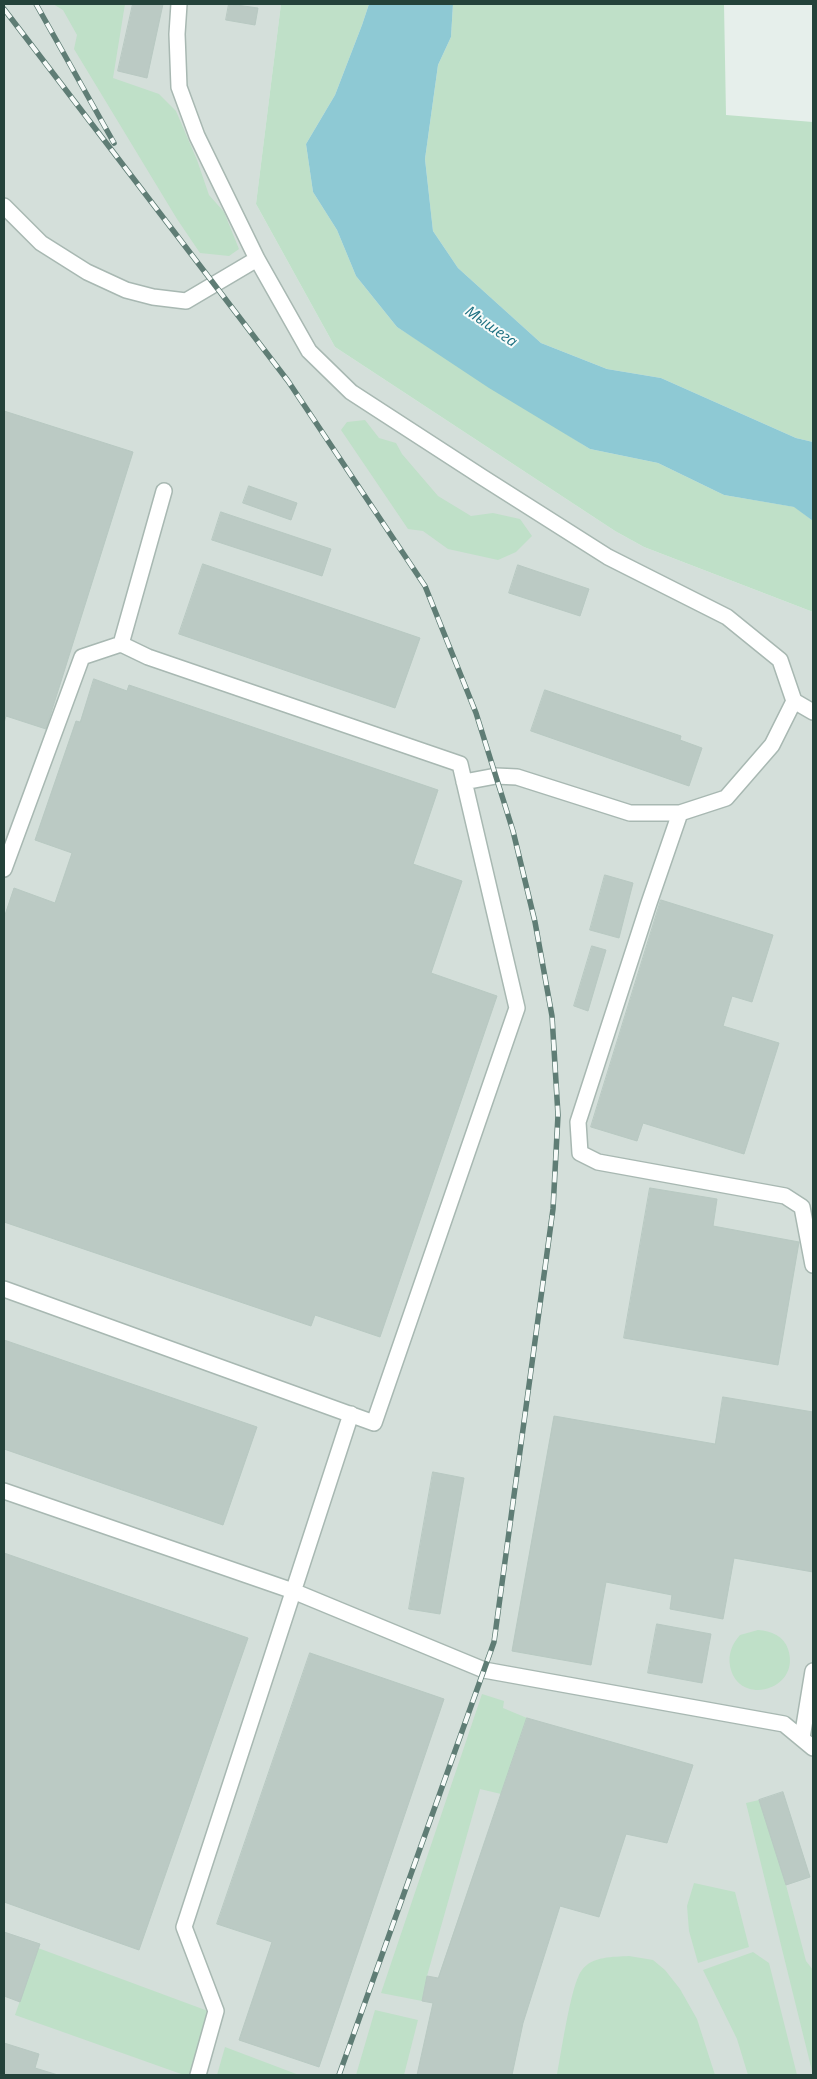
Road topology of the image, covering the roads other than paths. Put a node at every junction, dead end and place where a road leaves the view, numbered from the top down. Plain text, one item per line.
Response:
1 (179, 4) edge
2 (4, 206) edge
3 (257, 259) junction
4 (164, 491) dead end
5 (121, 644) junction
6 (794, 701) junction
7 (813, 712) edge
8 (464, 782) junction
9 (680, 813) junction
10 (4, 869) edge
11 (813, 1265) edge
12 (4, 1289) edge
13 (351, 1414) junction
14 (4, 1491) edge
15 (293, 1591) junction
16 (813, 1671) edge
17 (808, 1743) edge
18 (198, 2075) edge

1 - 3 lane
2 - 3 lane
3 - 6 lane
4 - 5 lane
5 - 8 lane
5 - 10 lane
6 - 7 lane
6 - 9 lane
8 - 9 lane
8 - 13 lane
9 - 11 lane
12 - 13 lane
13 - 15 lane
14 - 15 lane
15 - 17 lane
15 - 18 lane
16 - 17 lane

